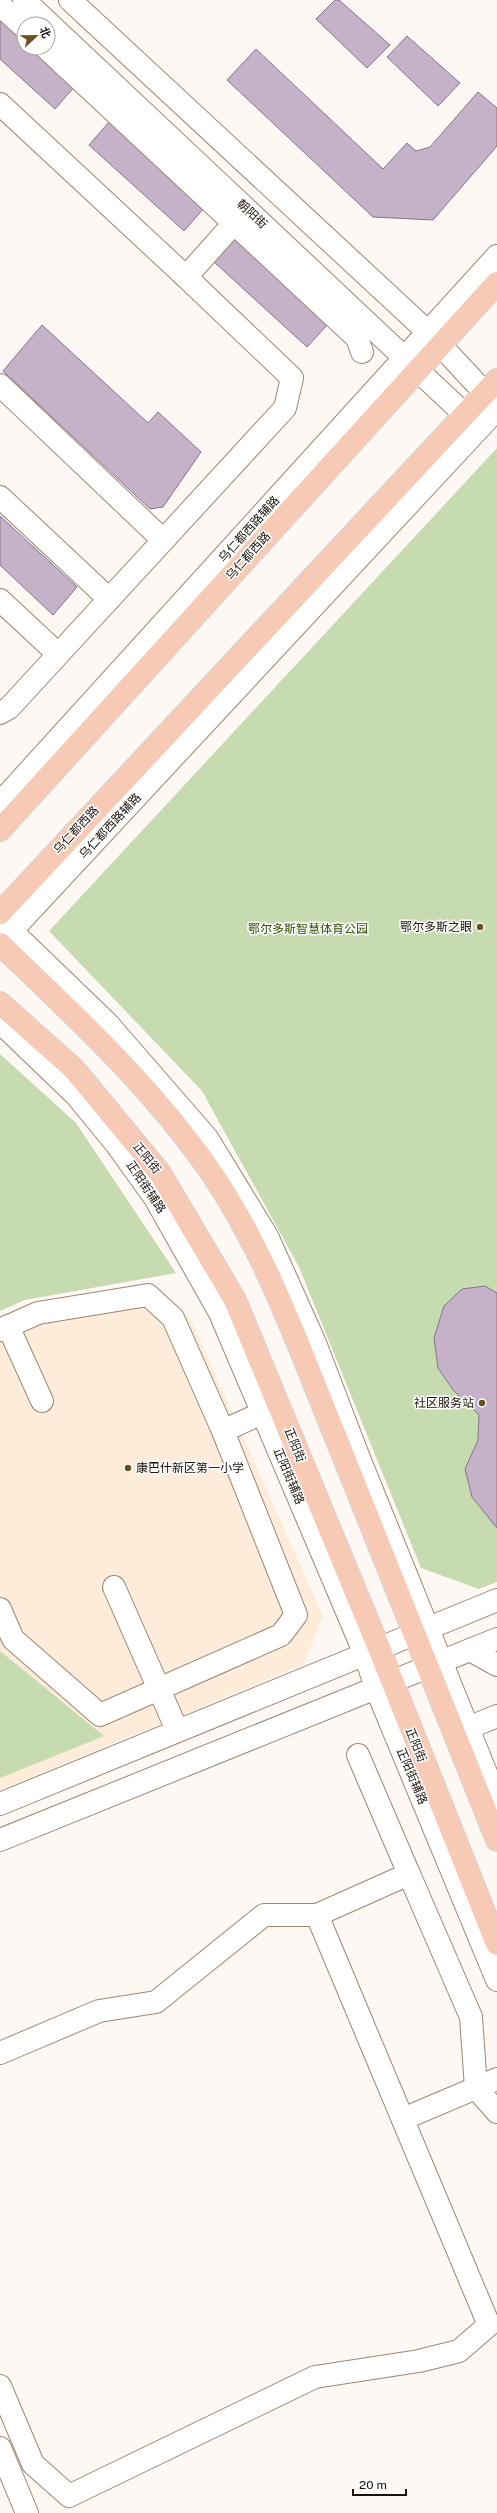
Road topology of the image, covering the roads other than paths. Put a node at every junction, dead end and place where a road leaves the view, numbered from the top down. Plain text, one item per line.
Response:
1 (24, 0) edge
2 (70, 0) edge
3 (0, 5) edge
4 (16, 20) edge
5 (55, 56) edge
6 (0, 104) edge
7 (240, 216) junction
8 (497, 256) edge
9 (186, 277) junction
10 (497, 283) edge
11 (435, 339) junction
12 (362, 352) dead end
13 (411, 364) junction
14 (0, 385) edge
15 (494, 396) edge
16 (463, 414) junction
17 (480, 429) junction
18 (0, 497) edge
19 (163, 540) junction
20 (109, 599) junction
21 (0, 600) edge
22 (58, 654) junction
23 (0, 714) edge
24 (0, 802) edge
25 (0, 830) edge
26 (0, 913) edge
27 (3, 934) edge
28 (0, 1003) edge
29 (0, 1022) edge
30 (4, 1328) edge
31 (42, 1401) dead end
32 (262, 1413) junction
33 (223, 1431) junction
34 (114, 1588) dead end
35 (497, 1600) edge
36 (0, 1609) edge
37 (422, 1630) junction
38 (497, 1639) edge
39 (470, 1650) junction
40 (372, 1651) junction
41 (434, 1664) junction
42 (497, 1665) edge
43 (383, 1685) junction
44 (160, 1688) junction
45 (497, 1716) edge
46 (468, 1728) junction
47 (177, 1730) junction
48 (358, 1755) dead end
49 (497, 1800) edge
50 (0, 1804) edge
51 (0, 1840) edge
52 (497, 1840) edge
53 (409, 1874) junction
54 (317, 1915) junction
55 (497, 1944) edge
56 (497, 1980) edge
57 (0, 2053) edge
58 (497, 2079) edge
59 (476, 2088) junction
60 (497, 2112) edge
61 (403, 2119) junction
62 (493, 2324) edge
63 (0, 2386) edge
64 (0, 2448) edge
65 (72, 2505) edge
66 (27, 2513) edge

1 - 7 street, 朝阳街
2 - 11 street
3 - 4 street
5 - 7 street
6 - 9 street
7 - 9 street
7 - 12 street
7 - 13 street, 朝阳街
8 - 11 street
9 - 19 street
10 - 11 main road, 乌仁都西路
11 - 13 main road, 乌仁都西路
11 - 15 street
13 - 16 street, 朝阳街
13 - 24 street, 乌仁都西路辅路
13 - 25 main road, 乌仁都西路
14 - 19 street
15 - 16 main road, 乌仁都西路
15 - 17 street, 乌仁都西路辅路
16 - 17 street, 朝阳街
16 - 26 main road, 乌仁都西路
17 - 27 street, 乌仁都西路辅路
18 - 20 street
19 - 20 street
20 - 22 street
21 - 22 street
22 - 23 street
27 - 37 main road
28 - 40 main road, 正阳街
29 - 32 street, 正阳街辅路
30 - 31 street
30 - 33 street
32 - 33 street
32 - 40 street, 正阳街辅路
33 - 44 street
34 - 44 street
35 - 37 street
36 - 44 street
37 - 40 street
37 - 41 main road
38 - 39 street
39 - 41 street
39 - 42 street
40 - 43 main road, 正阳街
40 - 47 street
41 - 43 street
41 - 46 street
41 - 52 main road
43 - 51 street
43 - 55 main road, 正阳街
43 - 56 street, 正阳街辅路
44 - 47 street
45 - 46 street
46 - 49 street
47 - 50 street
48 - 53 street
53 - 54 street
53 - 59 street
54 - 57 street
54 - 61 street
58 - 59 street
59 - 60 street
59 - 61 street
61 - 62 street
62 - 65 street
63 - 65 street
64 - 66 street

